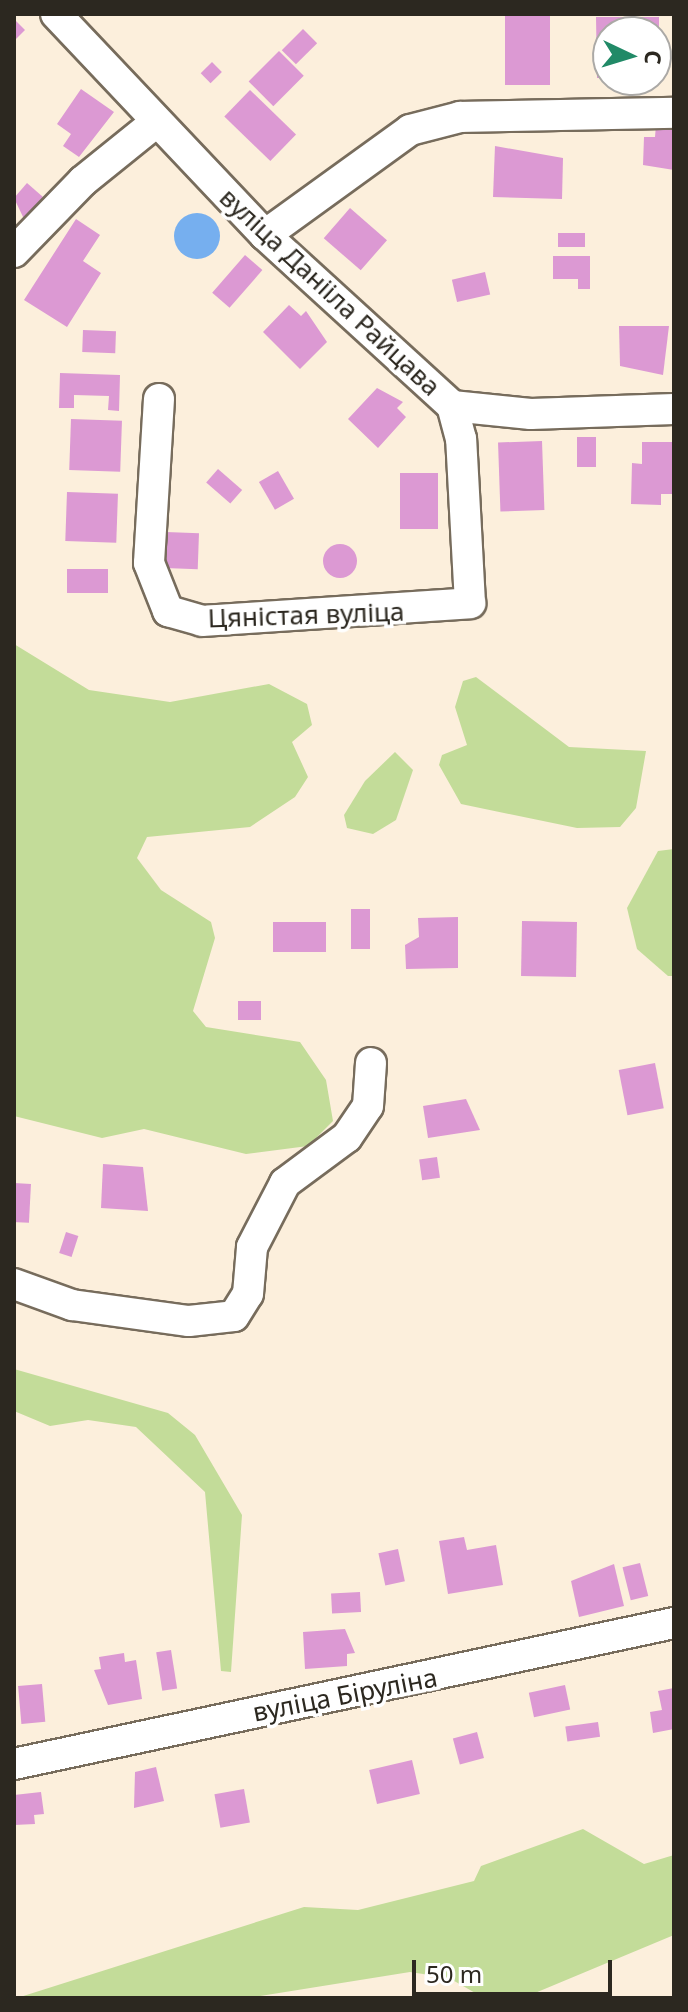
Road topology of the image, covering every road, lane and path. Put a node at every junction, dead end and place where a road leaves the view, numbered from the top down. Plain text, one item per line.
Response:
1 (56, 14) edge
2 (674, 113) edge
3 (155, 123) junction
4 (265, 235) junction
5 (14, 252) edge
6 (159, 399) dead end
7 (452, 406) junction
8 (674, 409) edge
9 (371, 1063) dead end
10 (14, 1284) edge
11 (674, 1623) edge
12 (14, 1764) edge

1 - 3 street, вуліца Данііла Райцава
2 - 4 street
3 - 4 street, вуліца Данііла Райцава
3 - 5 street
4 - 7 street, вуліца Данііла Райцава
6 - 7 street, Цяністая вуліца
7 - 8 street, вуліца Данііла Райцава
9 - 10 street
11 - 12 street, вуліца Біруліна

